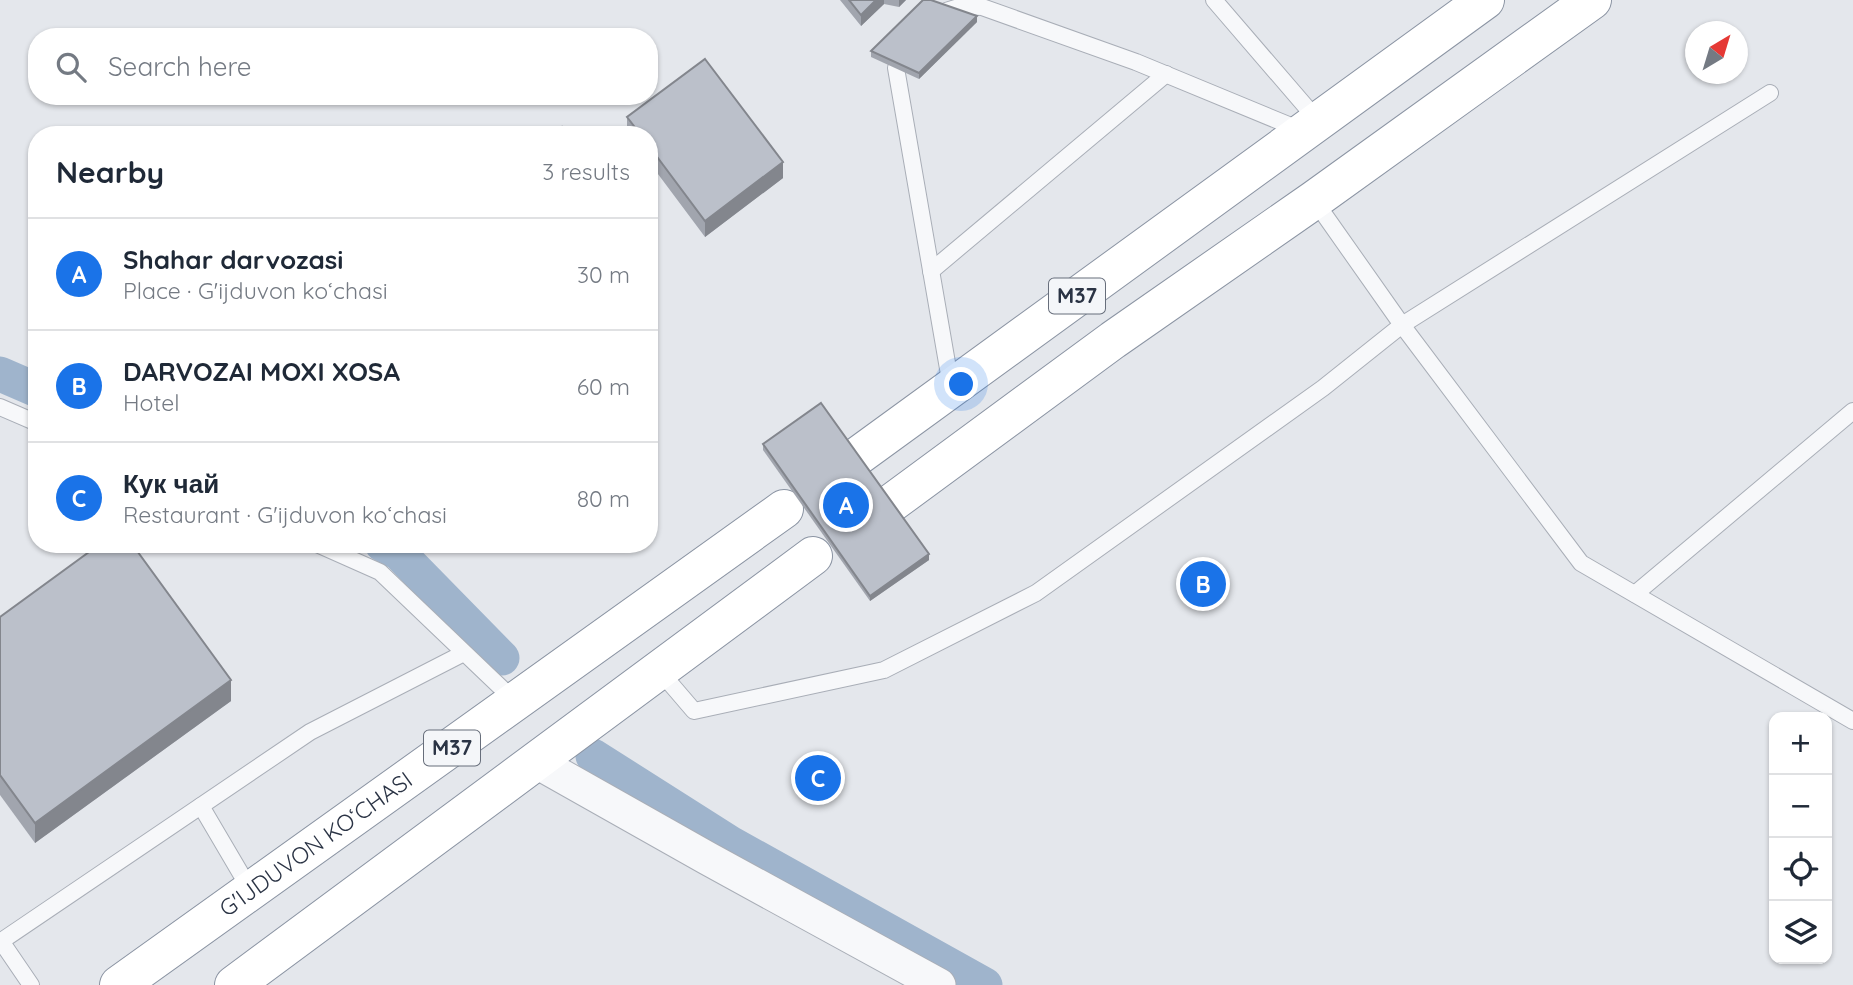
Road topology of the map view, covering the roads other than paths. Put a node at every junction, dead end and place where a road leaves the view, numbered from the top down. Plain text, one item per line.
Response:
1 (1214, 0) edge
2 (1485, 0) edge
3 (1592, 0) edge
4 (946, 11) edge
5 (895, 68) edge
6 (1166, 75) junction
7 (1770, 93) dead end
8 (1312, 127) junction
9 (1314, 200) junction
10 (931, 271) junction
11 (1402, 325) junction
12 (951, 388) junction
13 (0, 407) edge
14 (1853, 411) edge
15 (28, 419) edge
16 (851, 461) edge
17 (784, 509) dead end
18 (882, 510) edge
19 (337, 553) edge
20 (813, 556) dead end
21 (1634, 594) junction
22 (464, 653) junction
23 (658, 669) junction
24 (516, 702) junction
25 (1853, 720) edge
26 (536, 761) junction
27 (201, 806) junction
28 (251, 891) junction
29 (1, 941) edge
30 (31, 985) edge
31 (118, 985) edge
32 (234, 985) edge
33 (939, 985) edge

1 - 8 lane
2 - 8 highway, M37
3 - 9 highway, M37
4 - 6 lane
5 - 10 lane
6 - 8 lane
6 - 10 lane
7 - 11 lane
8 - 12 highway, M37
9 - 11 lane
9 - 18 highway, M37
10 - 12 lane
11 - 21 lane
11 - 23 lane
12 - 16 highway, M37
13 - 15 lane
14 - 21 lane
17 - 24 highway, G'IJDUVON KO‘CHASI / M37
19 - 22 lane
20 - 23 highway, M37
21 - 25 lane
22 - 24 lane
22 - 27 lane
23 - 26 highway, M37
24 - 28 highway, G'IJDUVON KO‘CHASI / M37
26 - 32 highway, M37
26 - 33 street
27 - 28 lane
27 - 29 lane
28 - 31 highway, G'IJDUVON KO‘CHASI / M37
29 - 30 lane

